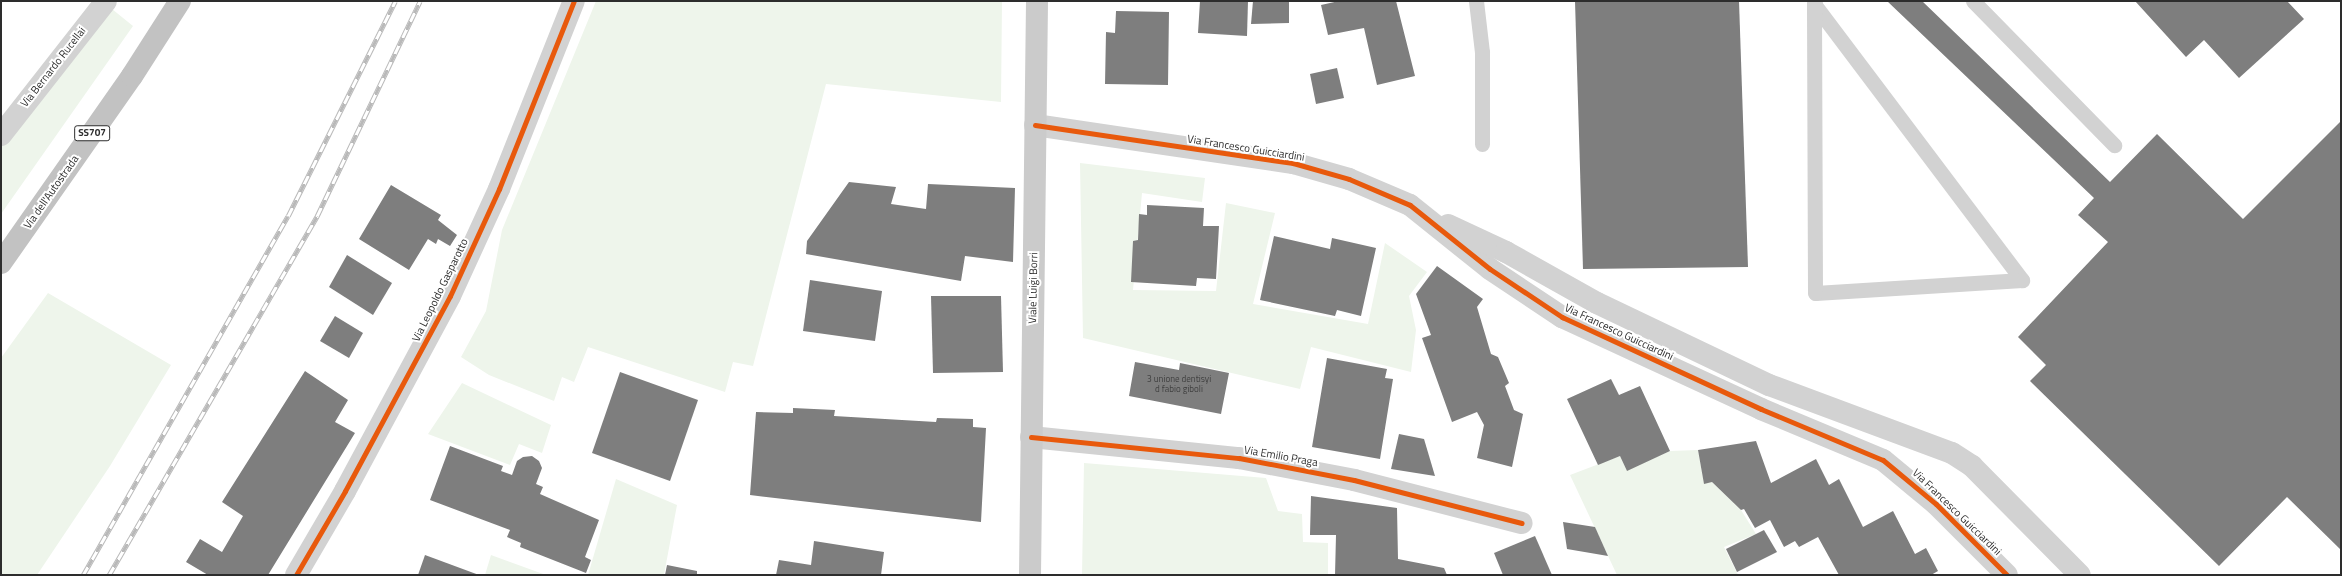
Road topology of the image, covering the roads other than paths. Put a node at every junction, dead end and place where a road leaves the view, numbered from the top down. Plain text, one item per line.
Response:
1 (106, 1) edge
2 (180, 1) edge
3 (574, 1) edge
4 (1037, 1) edge
5 (1476, 1) edge
6 (1972, 1) edge
7 (1814, 2) edge
8 (1035, 125) junction
9 (1, 135) edge
10 (1482, 144) dead end
11 (2114, 145) dead end
12 (1416, 210) junction
13 (1, 263) edge
14 (1031, 437) junction
15 (1522, 523) dead end
16 (296, 575) edge
17 (1030, 575) edge
18 (2007, 575) edge
19 (2080, 575) edge

1 - 9 street, Via Bernardo Rucellai
2 - 13 highway, Via dell'Autostrada / SS707
3 - 16 street, Via Leopoldo Gasparotto
4 - 8 main road, Viale Luigi Borri
5 - 10 lane
6 - 11 lane
7 - 7 lane
8 - 12 street, Via Francesco Guicciardini
8 - 14 main road, Viale Luigi Borri
12 - 18 street, Via Francesco Guicciardini
12 - 19 street, Via Francesco Guicciardini
14 - 15 street, Via Emilio Praga
14 - 17 main road, Viale Luigi Borri

